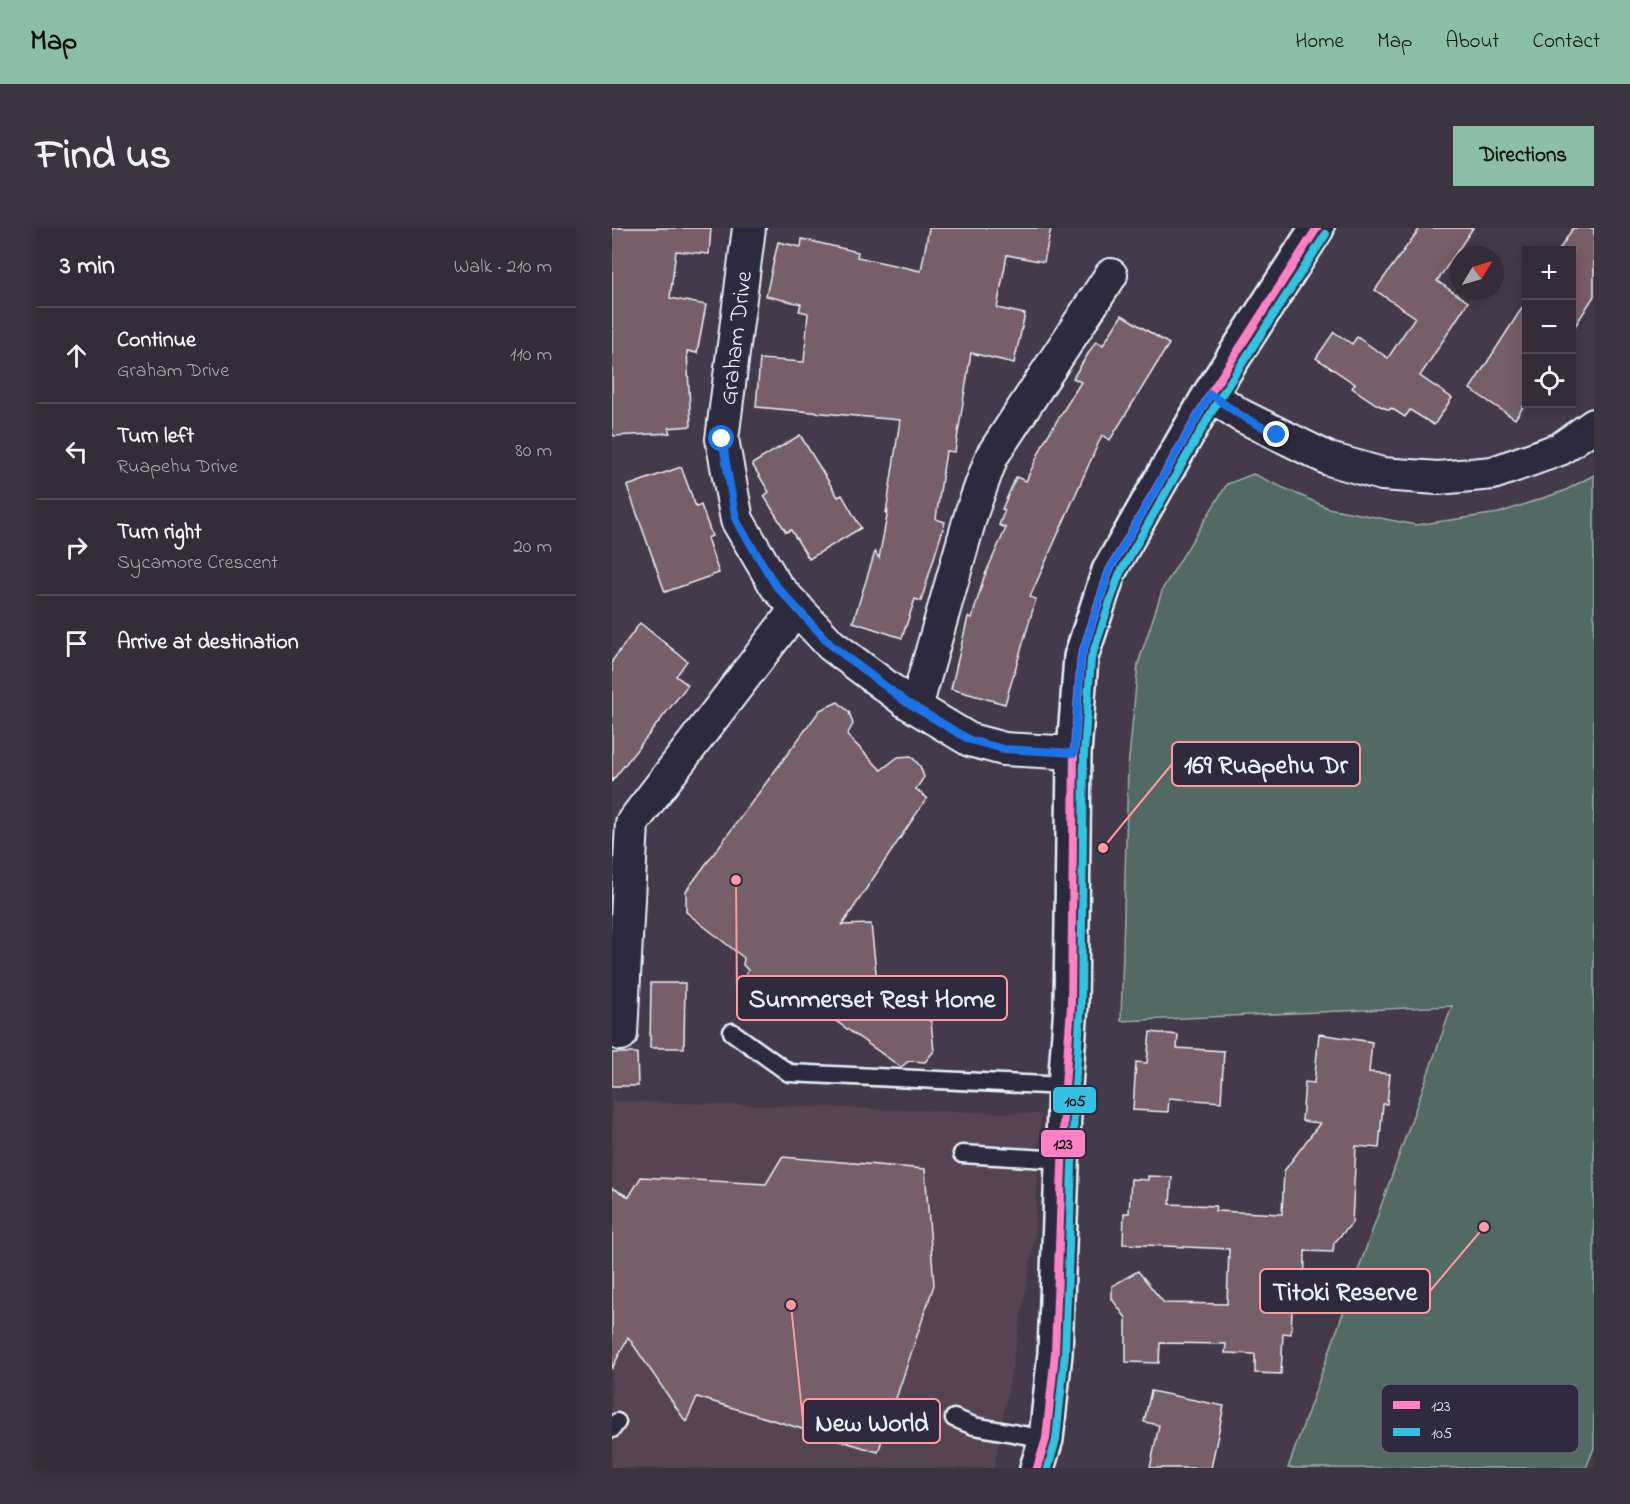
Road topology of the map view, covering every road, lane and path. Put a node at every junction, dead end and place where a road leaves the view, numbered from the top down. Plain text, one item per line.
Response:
1 (749, 228) edge
2 (1317, 228) edge
3 (1111, 275) dead end
4 (1210, 394) junction
5 (1594, 425) edge
6 (797, 608) junction
7 (916, 707) junction
8 (1074, 753) junction
9 (732, 1032) dead end
10 (621, 1034) dead end
11 (1065, 1086) junction
12 (963, 1154) dead end
13 (1064, 1160) junction
14 (954, 1418) dead end
15 (1041, 1454) edge

1 - 6 street, Graham Drive
2 - 4 street
3 - 7 street
4 - 5 street
4 - 8 street
6 - 7 street, Graham Drive
6 - 10 street
7 - 8 street, Graham Drive
8 - 11 street
9 - 11 lane
11 - 13 street
12 - 13 lane
13 - 15 street
14 - 15 lane

